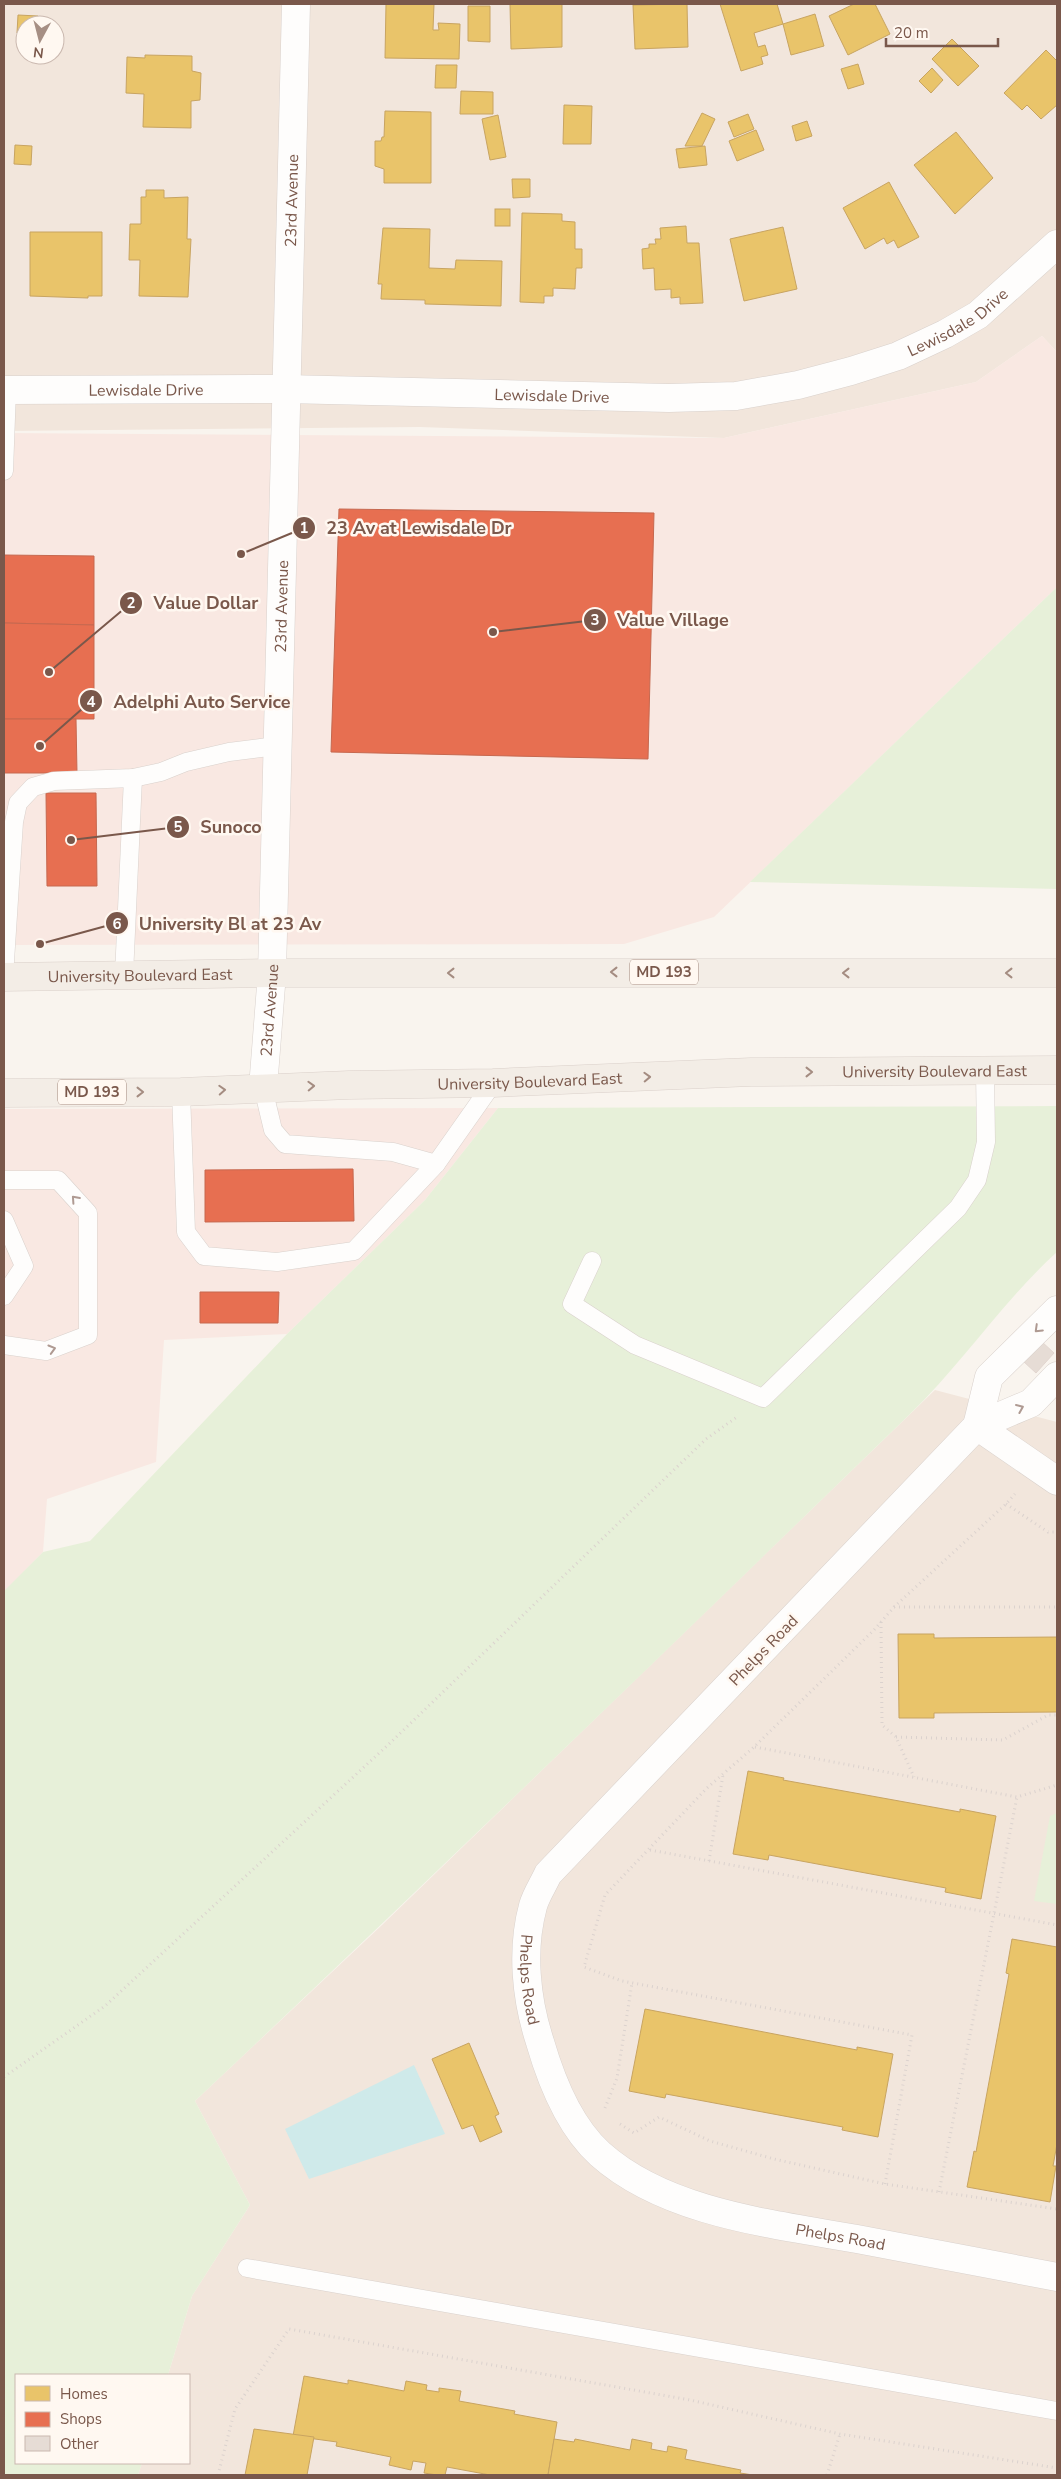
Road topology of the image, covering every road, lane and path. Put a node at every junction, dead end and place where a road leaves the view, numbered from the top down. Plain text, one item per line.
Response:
1 (296, 4) edge
2 (1057, 244) edge
3 (285, 389) junction
4 (5, 390) edge
5 (4, 471) edge
6 (276, 746) junction
7 (133, 778) junction
8 (272, 973) junction
9 (1057, 973) edge
10 (124, 975) junction
11 (4, 977) edge
12 (1057, 1070) edge
13 (985, 1071) junction
14 (493, 1083) junction
15 (262, 1088) junction
16 (181, 1092) junction
17 (4, 1093) edge
18 (436, 1164) junction
19 (4, 1180) edge
20 (4, 1220) edge
21 (592, 1261) dead end
22 (4, 1296) edge
23 (1057, 1310) edge
24 (4, 1346) edge
25 (1057, 1376) edge
26 (764, 1398) junction
27 (977, 1426) junction
28 (1057, 1481) edge
29 (1018, 1490) dead end
30 (1006, 1504) junction
31 (1057, 1532) edge
32 (894, 1607) junction
33 (1057, 1607) edge
34 (881, 1622) junction
35 (1057, 1715) edge
36 (896, 1737) junction
37 (754, 1747) junction
38 (724, 1774) junction
39 (914, 1778) junction
40 (1057, 1785) edge
41 (1017, 1797) junction
42 (650, 1850) junction
43 (709, 1861) junction
44 (993, 1914) junction
45 (1057, 1925) edge
46 (632, 1983) junction
47 (4, 2078) edge
48 (603, 2114) dead end
49 (619, 2123) dead end
50 (885, 2184) junction
51 (939, 2192) junction
52 (1057, 2209) edge
53 (247, 2268) dead end
54 (1057, 2277) edge
55 (1057, 2411) edge
56 (840, 2434) junction
57 (1057, 2468) edge
58 (218, 2475) edge
59 (827, 2475) edge

1 - 3 street, 23rd Avenue
2 - 3 street, Lewisdale Drive
3 - 4 street, Lewisdale Drive
3 - 6 street, 23rd Avenue
4 - 5 lane
6 - 7 lane
6 - 8 street, 23rd Avenue
7 - 10 lane
7 - 11 lane
9 -> 8 main road, University Boulevard East / MD 193
8 - 10 main road, University Boulevard East / MD 193
8 - 15 street, 23rd Avenue
10 - 11 main road, University Boulevard East / MD 193
12 - 13 main road, University Boulevard East / MD 193
14 -> 13 main road, University Boulevard East / MD 193
13 - 26 lane
15 -> 14 main road, University Boulevard East / MD 193
14 - 18 lane
16 -> 15 main road, University Boulevard East / MD 193
15 - 18 lane
17 -> 16 main road, University Boulevard East / MD 193
16 - 18 lane
24 -> 19 lane
20 - 22 lane
21 - 26 lane
23 -> 27 street, Phelps Road
27 -> 25 street, Phelps Road
26 - 47 path
27 - 28 street
27 - 54 street, Phelps Road
29 - 30 path
30 - 31 path
30 - 32 path
32 - 33 path
32 - 34 path
34 - 36 path
34 - 37 path
35 - 36 path
36 - 39 path
37 - 38 path
37 - 39 path
38 - 42 path
38 - 43 path
39 - 41 path
40 - 41 path
41 - 44 path
42 - 43 path
42 - 46 path
43 - 44 path
44 - 45 path
44 - 51 path
46 - 48 path
46 - 50 path
49 - 50 path
50 - 51 path
51 - 52 path
53 - 55 lane
56 - 57 path
56 - 58 path
56 - 59 path

